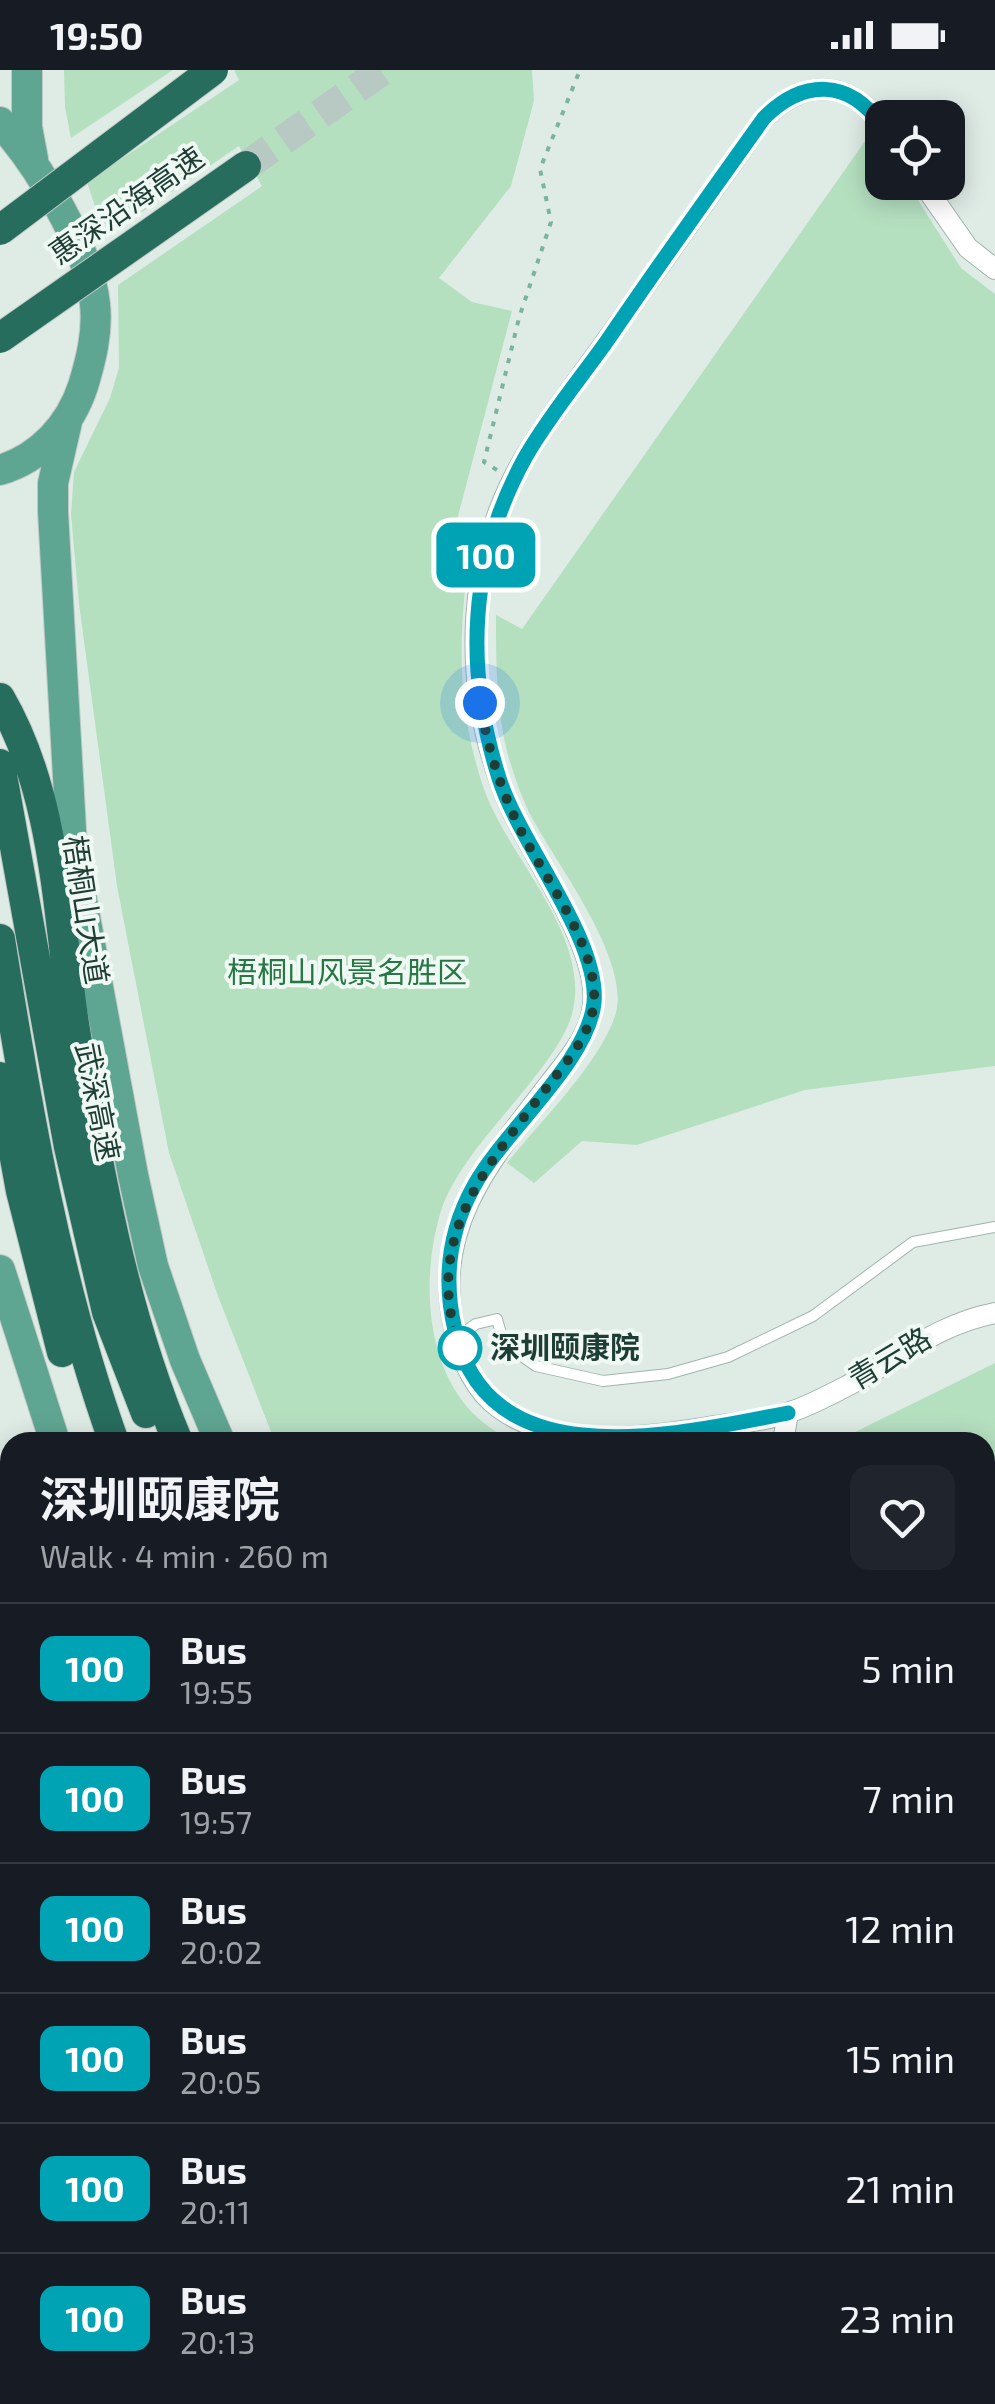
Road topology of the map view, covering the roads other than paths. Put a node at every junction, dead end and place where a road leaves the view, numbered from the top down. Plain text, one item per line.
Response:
1 (27, 70) edge
2 (213, 70) edge
3 (865, 107) edge
4 (0, 122) edge
5 (246, 166) tunnel mouth
6 (34, 167) junction
7 (935, 200) edge
8 (0, 230) edge
9 (995, 269) edge
10 (0, 338) edge
11 (68, 422) junction
12 (0, 470) edge
13 (0, 698) edge
14 (0, 764) edge
15 (0, 939) edge
16 (0, 1077) edge
17 (995, 1227) edge
18 (0, 1270) edge
19 (995, 1313) edge
20 (456, 1338) junction
21 (788, 1413) junction
22 (52, 1432) edge
23 (99, 1432) edge
24 (111, 1432) edge
25 (156, 1432) edge
26 (174, 1432) edge
27 (216, 1432) edge
28 (560, 1432) edge
29 (660, 1432) edge
30 (784, 1432) edge

1 - 6 main road
2 - 8 highway, 惠深沿海高速, bridge
3 - 20 street, 青云路
4 - 6 main road
5 - 10 highway, 惠深沿海高速, bridge
6 - 11 main road, 梧桐山大道
7 - 9 street
11 - 12 main road
11 - 27 main road, 梧桐山大道
13 - 26 highway
14 - 25 highway, 武深高速
15 - 24 highway
16 - 23 highway
17 - 20 lane
18 - 22 main road
19 - 21 street, 青云路
20 - 28 street, 青云路
21 - 29 street, 青云路
21 - 30 street

